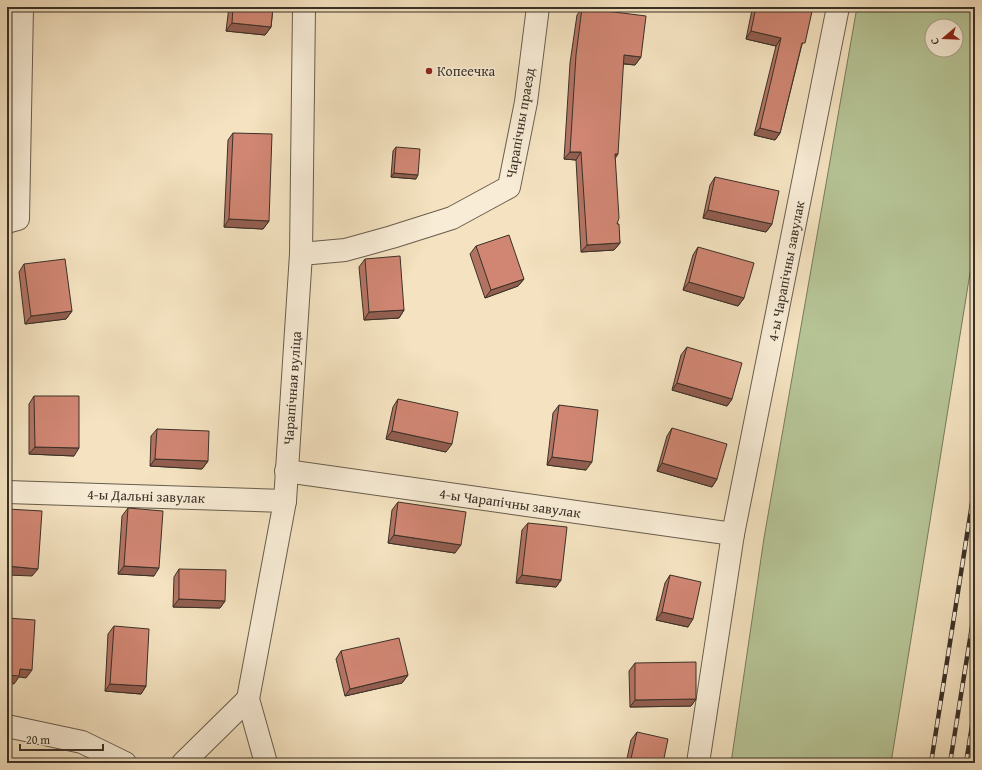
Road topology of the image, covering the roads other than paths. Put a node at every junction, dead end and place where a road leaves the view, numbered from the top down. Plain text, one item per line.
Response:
1 (22, 7) edge
2 (304, 7) edge
3 (538, 7) edge
4 (838, 7) edge
5 (13, 221) edge
6 (301, 254) junction
7 (286, 471) junction
8 (7, 492) edge
9 (285, 501) junction
10 (733, 534) junction
11 (248, 699) junction
12 (7, 726) edge
13 (125, 763) edge
14 (183, 763) edge
15 (266, 763) edge
16 (698, 763) edge

1 - 5 street
2 - 6 street, Чарапічная вуліца
3 - 6 street, Чарапічны праезд
4 - 10 street, 4-ы Чарапічны завулак
6 - 7 street, Чарапічная вуліца
7 - 9 street, Чарапічная вуліца
7 - 10 street, 4-ы Чарапічны завулак
8 - 9 street, 4-ы Дальні завулак
9 - 11 street, Чарапічная вуліца
10 - 16 street, 4-ы Чарапічны завулак
11 - 14 street
11 - 15 street, Чарапічная вуліца
12 - 13 street

